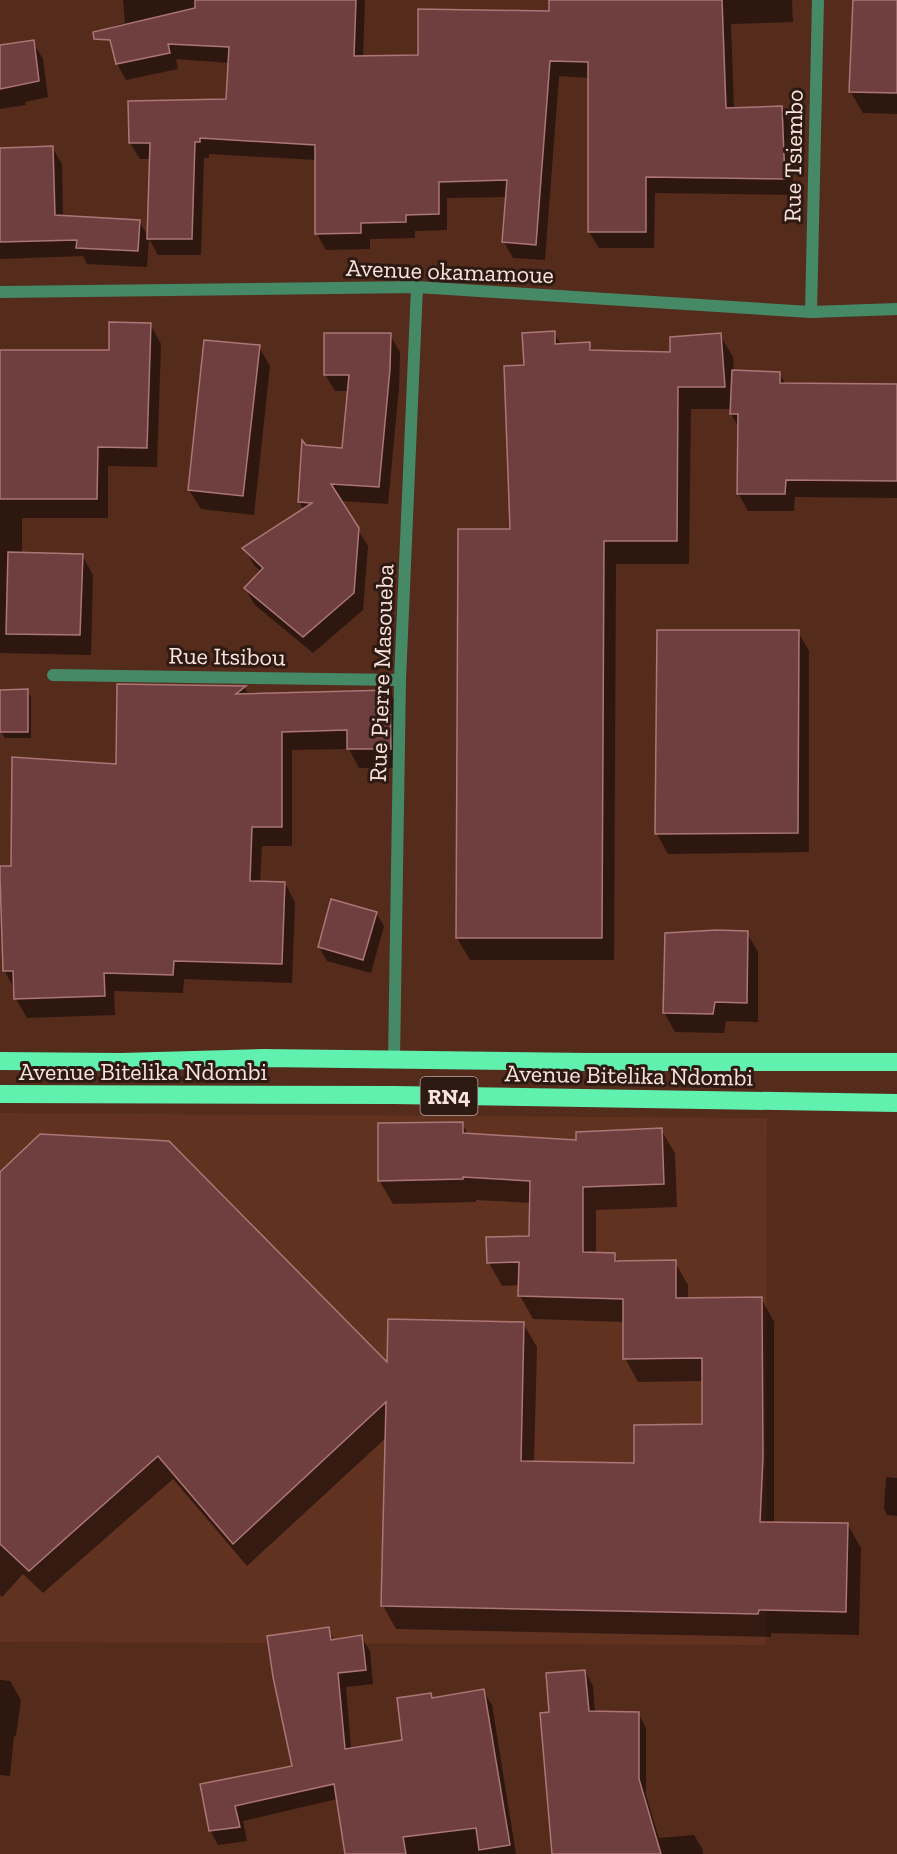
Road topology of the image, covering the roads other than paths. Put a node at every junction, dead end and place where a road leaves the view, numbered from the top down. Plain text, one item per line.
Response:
1 (818, 0) edge
2 (417, 287) junction
3 (0, 292) edge
4 (897, 309) edge
5 (811, 312) junction
6 (53, 675) dead end
7 (400, 680) junction
8 (394, 1060) junction
9 (0, 1061) edge
10 (897, 1062) edge
11 (0, 1094) edge
12 (897, 1103) edge

1 - 5 street, Rue Tsiembo
2 - 3 street, Avenue okamamoue
2 - 5 street, Avenue okamamoue
2 - 7 street, Rue Pierre Masoueba
4 - 5 street, Avenue okamamoue
6 - 7 street, Rue Itsibou
7 - 8 street, Rue Pierre Masoueba
8 - 9 highway, Avenue Bitelika Ndombi / RN4
8 - 10 highway, Avenue Bitelika Ndombi / RN4
11 - 12 highway, Avenue Bitelika Ndombi / RN4

